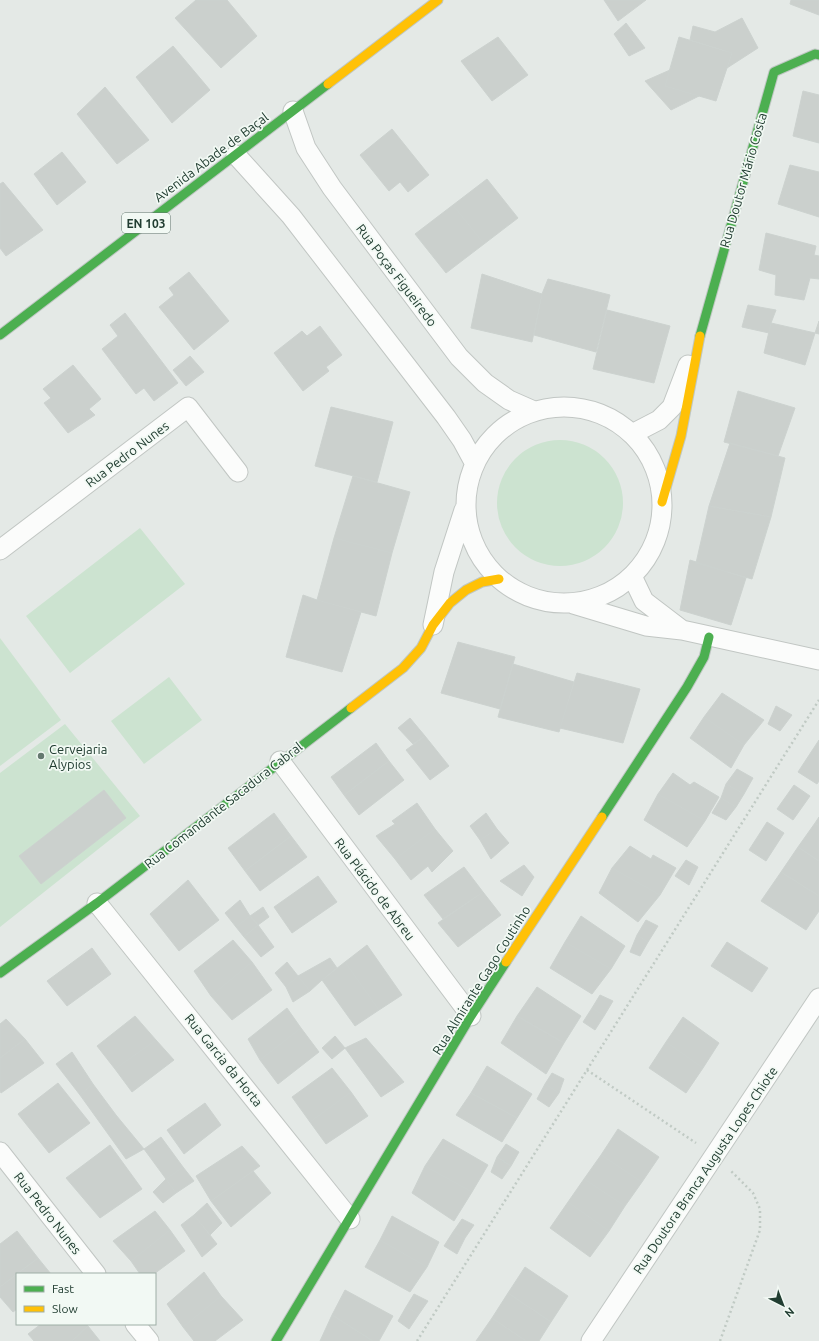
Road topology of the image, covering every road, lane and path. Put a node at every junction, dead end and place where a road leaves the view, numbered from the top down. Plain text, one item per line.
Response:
1 (438, 0) edge
2 (819, 55) edge
3 (293, 111) junction
4 (236, 155) junction
5 (0, 335) edge
6 (700, 336) junction
7 (534, 411) junction
8 (632, 434) junction
9 (475, 464) junction
10 (238, 472) dead end
11 (662, 502) junction
12 (466, 504) junction
13 (0, 550) edge
14 (632, 576) junction
15 (499, 579) junction
16 (570, 603) junction
17 (433, 625) junction
18 (682, 630) junction
19 (709, 636) junction
20 (819, 660) edge
21 (819, 700) edge
22 (280, 761) junction
23 (97, 903) junction
24 (0, 973) edge
25 (819, 998) edge
26 (471, 1016) junction
27 (587, 1070) junction
28 (0, 1152) edge
29 (716, 1156) junction
30 (350, 1219) junction
31 (95, 1273) edge
32 (136, 1325) edge
33 (149, 1341) edge
34 (276, 1341) edge
35 (417, 1341) edge
36 (592, 1341) edge
37 (720, 1341) edge

1 - 3 street, Avenida Abade de Baçal / EN 103
2 - 6 street, Rua Doutor Mário Costa
3 - 4 street, Avenida Abade de Baçal / EN 103
3 - 7 street, Rua Poças Figueiredo
4 - 5 street, Avenida Abade de Baçal / EN 103
4 - 9 street
6 - 8 street, Rua Doutor Mário Costa
6 - 11 street, Rua Doutor Mário Costa
7 - 8 street
7 - 9 street
8 - 11 street
9 - 12 street
10 - 13 street, Rua Pedro Nunes
11 - 14 street
12 - 15 street
12 - 17 street, Rua Comandante Sacadura Cabral
14 - 16 street
14 - 18 street
15 - 16 street
15 - 17 street, Rua Comandante Sacadura Cabral
16 - 18 street
17 - 22 street, Rua Comandante Sacadura Cabral
18 - 19 street
19 - 20 street
19 - 26 street, Rua Almirante Gago Coutinho
21 - 27 path
22 - 23 street, Rua Comandante Sacadura Cabral
22 - 26 street, Rua Plácido de Abreu
23 - 24 street, Rua Comandante Sacadura Cabral
23 - 30 street, Rua Garcia da Horta
25 - 29 street, Rua Doutora Branca Augusta Lopes Chiote
26 - 30 street, Rua Almirante Gago Coutinho
27 - 29 path
27 - 35 path
28 - 31 street, Rua Pedro Nunes
29 - 36 street, Rua Doutora Branca Augusta Lopes Chiote
29 - 37 path
30 - 34 street, Rua Almirante Gago Coutinho
32 - 33 street

